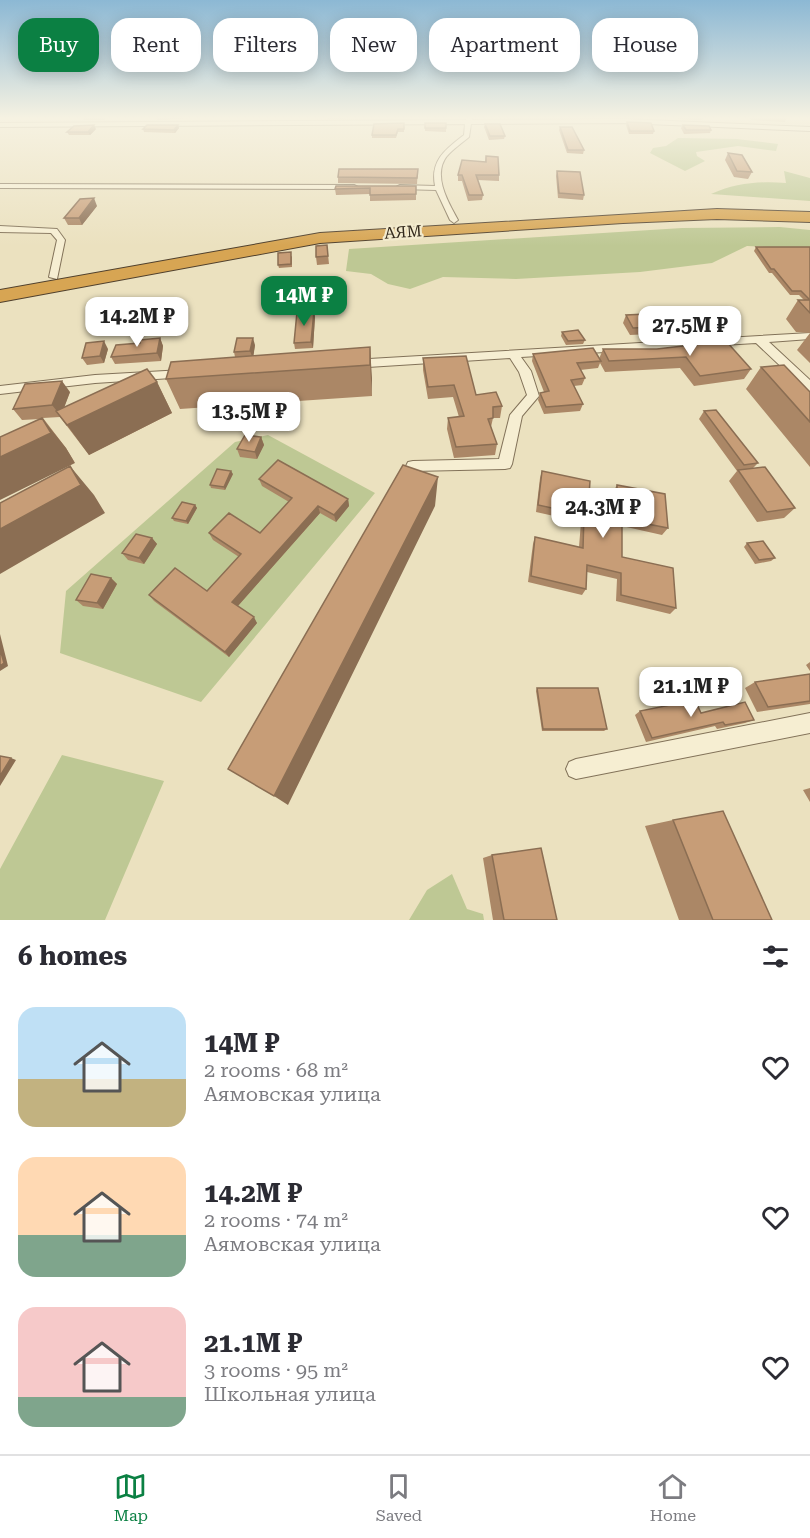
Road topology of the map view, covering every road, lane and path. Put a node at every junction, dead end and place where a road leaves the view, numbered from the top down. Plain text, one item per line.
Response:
1 (442, 160) edge
2 (0, 186) edge
3 (359, 187) edge
4 (393, 187) edge
5 (440, 188) junction
6 (810, 211) edge
7 (810, 217) edge
8 (454, 220) junction
9 (0, 229) edge
10 (54, 277) junction
11 (0, 287) edge
12 (0, 296) edge
13 (810, 336) edge
14 (760, 340) junction
15 (512, 353) junction
16 (343, 365) edge
17 (201, 373) edge
18 (810, 387) edge
19 (0, 390) edge
20 (413, 466) edge
21 (810, 723) edge
22 (576, 769) dead end

1 - 5 street
2 - 3 street
4 - 5 street
5 - 8 street
6 - 8 highway, АЯМ
7 - 12 highway, АЯМ
8 - 10 highway, АЯМ
9 - 10 street
10 - 11 highway, АЯМ
13 - 14 street
14 - 15 street
14 - 18 street
15 - 16 street
15 - 20 street
17 - 19 street
21 - 22 street

